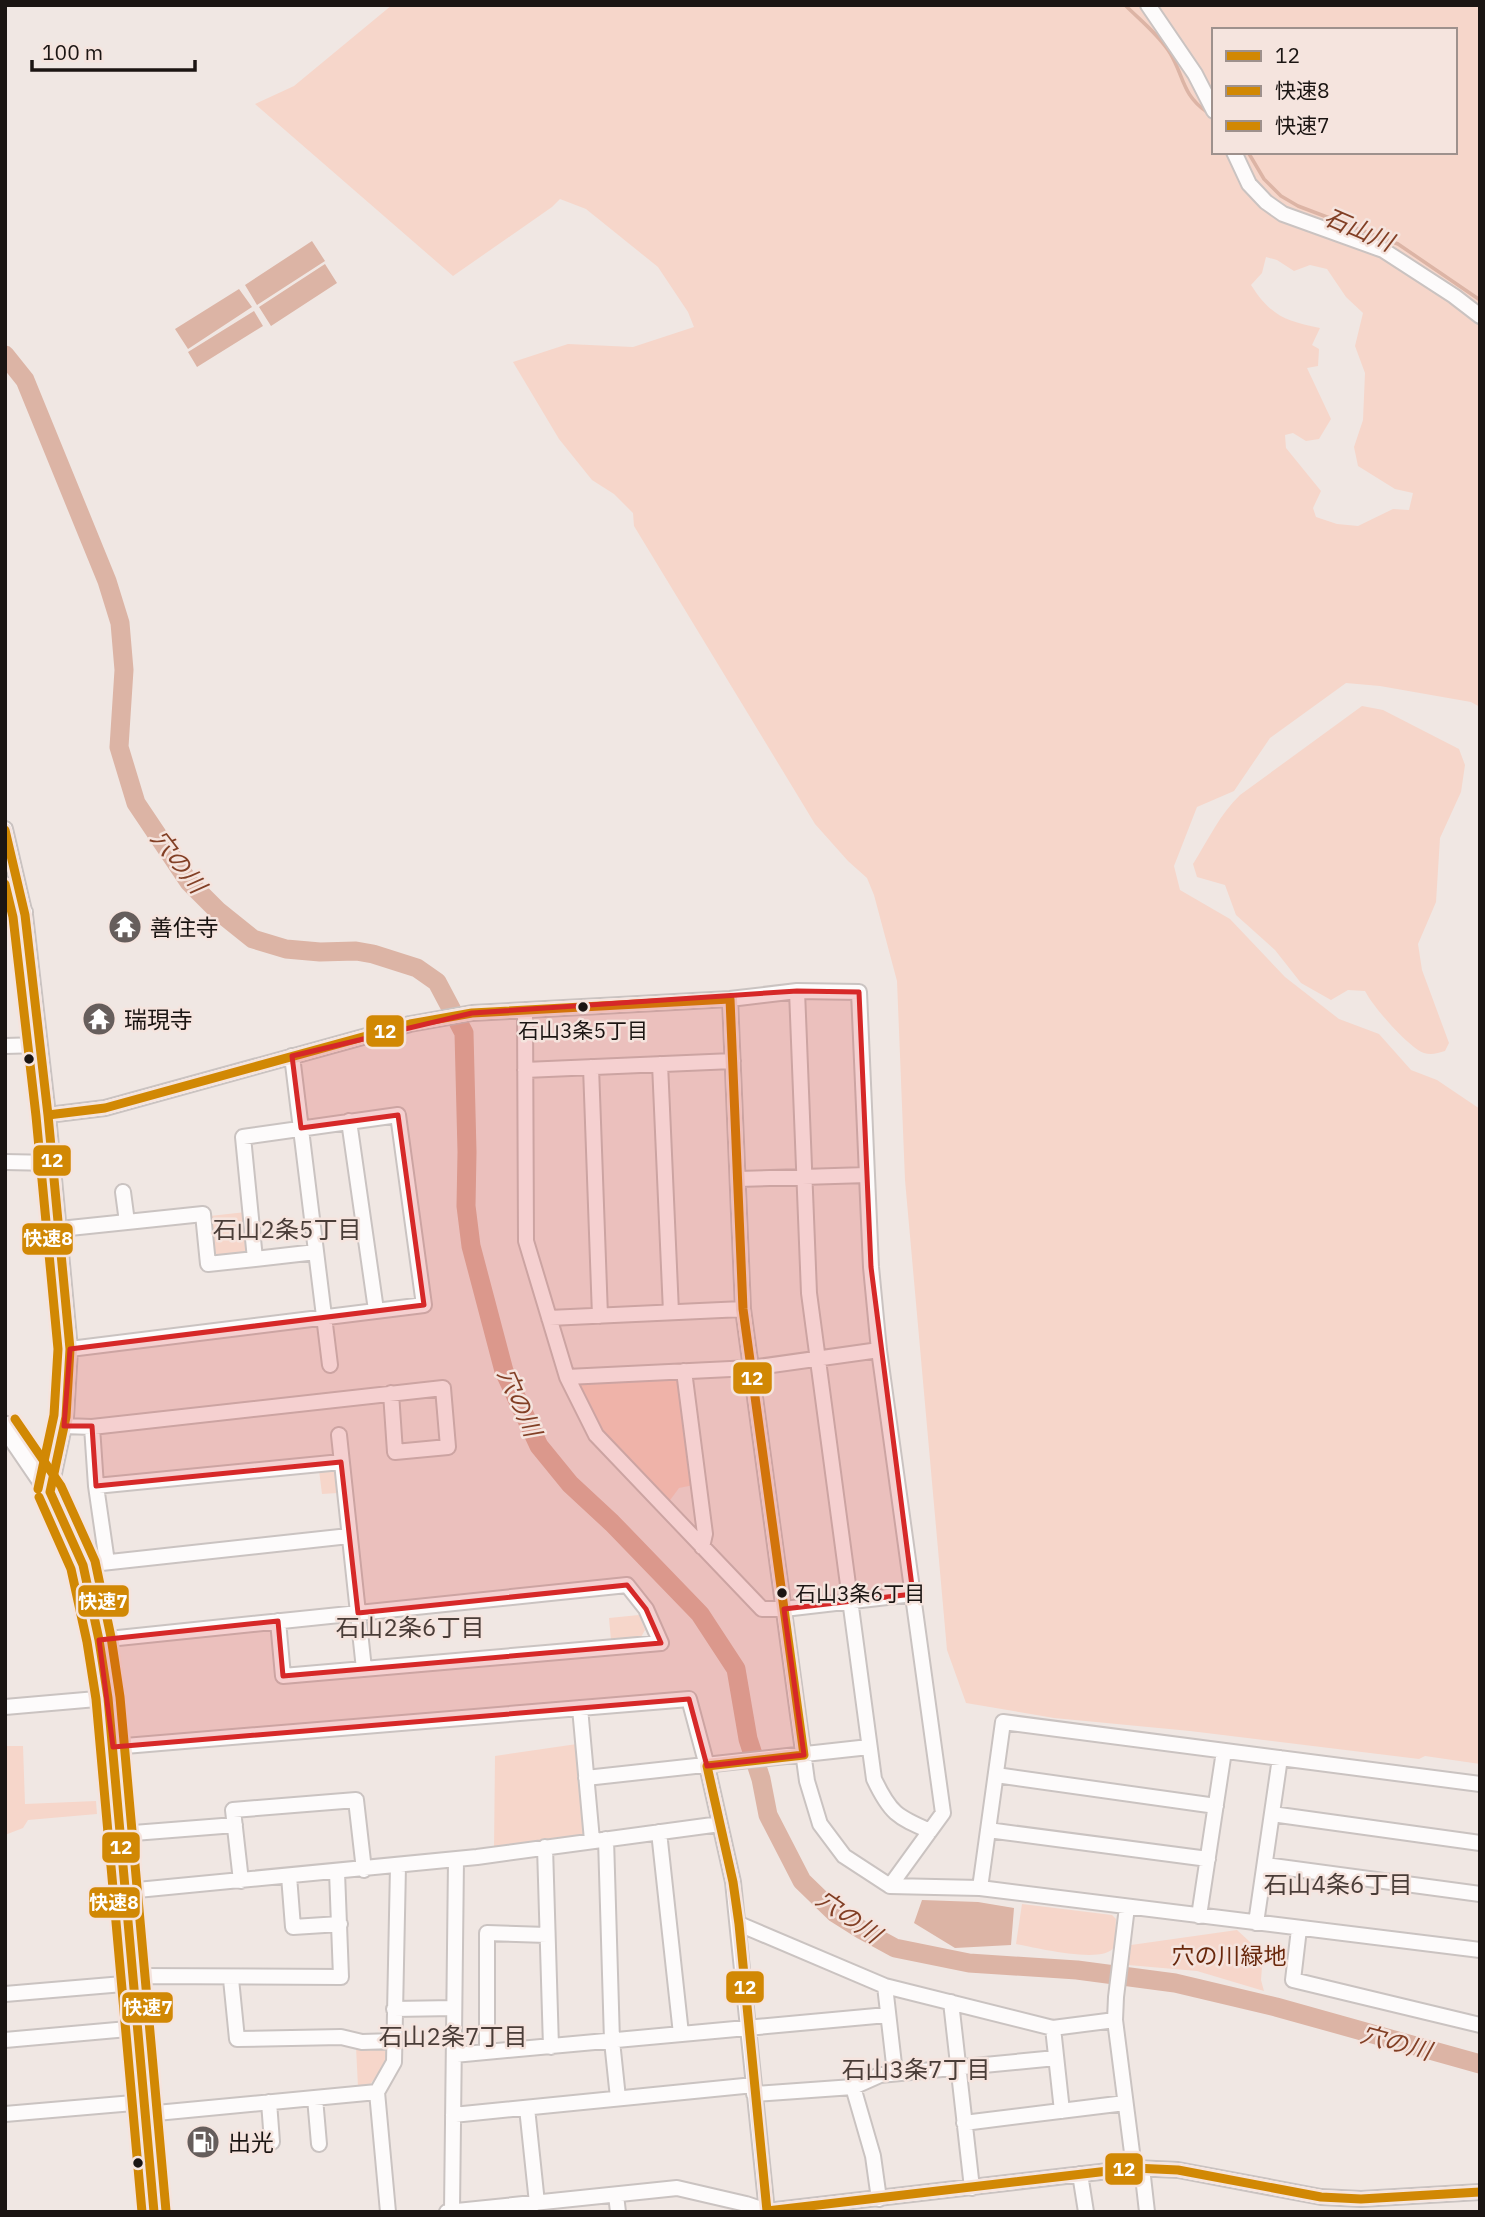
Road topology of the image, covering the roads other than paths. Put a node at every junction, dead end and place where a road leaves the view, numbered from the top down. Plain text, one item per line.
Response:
1 (1148, 5) edge
2 (1212, 107) edge
3 (1235, 154) edge
4 (1480, 316) edge
5 (5, 829) edge
6 (5, 910) edge
7 (24, 912) junction
8 (797, 991) junction
9 (730, 999) junction
10 (525, 1010) junction
11 (40, 1045) junction
12 (5, 1046) edge
13 (292, 1056) junction
14 (733, 1061) junction
15 (660, 1064) junction
16 (590, 1067) junction
17 (525, 1070) junction
18 (48, 1115) junction
19 (349, 1121) junction
20 (301, 1128) junction
21 (5, 1162) edge
22 (53, 1163) junction
23 (867, 1175) junction
24 (804, 1176) junction
25 (738, 1179) junction
26 (123, 1192) dead end
27 (127, 1222) junction
28 (60, 1228) junction
29 (316, 1252) junction
30 (255, 1259) junction
31 (743, 1309) junction
32 (376, 1310) junction
33 (671, 1312) junction
34 (324, 1316) junction
35 (600, 1316) junction
36 (549, 1318) junction
37 (70, 1349) junction
38 (880, 1350) junction
39 (818, 1359) junction
40 (330, 1365) dead end
41 (751, 1368) junction
42 (684, 1371) junction
43 (566, 1377) junction
44 (391, 1393) junction
45 (5, 1426) edge
46 (64, 1426) junction
47 (92, 1427) junction
48 (339, 1434) dead end
49 (341, 1462) junction
50 (96, 1486) junction
51 (50, 1492) junction
52 (349, 1536) junction
53 (702, 1546) junction
54 (107, 1562) junction
55 (83, 1565) junction
56 (913, 1594) junction
57 (850, 1601) junction
58 (784, 1609) junction
59 (358, 1613) junction
60 (278, 1622) junction
61 (99, 1640) junction
62 (364, 1669) junction
63 (108, 1698) junction
64 (5, 1707) edge
65 (580, 1708) junction
66 (113, 1747) junction
67 (869, 1747) junction
68 (1224, 1751) junction
69 (804, 1755) junction
70 (1280, 1758) junction
71 (707, 1766) junction
72 (996, 1775) junction
73 (586, 1778) junction
74 (1480, 1784) edge
75 (1216, 1806) junction
76 (1272, 1814) junction
77 (720, 1824) junction
78 (235, 1825) junction
79 (988, 1830) junction
80 (930, 1831) junction
81 (659, 1832) junction
82 (121, 1834) junction
83 (599, 1840) junction
84 (1480, 1843) edge
85 (545, 1847) junction
86 (1208, 1859) junction
87 (456, 1860) junction
88 (1265, 1865) junction
89 (398, 1866) junction
90 (364, 1870) junction
91 (337, 1872) junction
92 (289, 1876) junction
93 (241, 1881) junction
94 (890, 1886) junction
95 (980, 1888) junction
96 (127, 1891) junction
97 (1480, 1894) edge
98 (1127, 1907) junction
99 (1199, 1916) junction
100 (1256, 1923) junction
101 (340, 1924) junction
102 (739, 1924) junction
103 (1299, 1929) junction
104 (547, 1935) junction
105 (1480, 1950) edge
106 (231, 1979) junction
107 (135, 1980) junction
108 (885, 1986) junction
109 (5, 1994) edge
110 (951, 2002) junction
111 (454, 2008) junction
112 (394, 2009) junction
113 (887, 2015) junction
114 (1115, 2020) junction
115 (1480, 2025) edge
116 (139, 2028) junction
117 (748, 2028) junction
118 (1053, 2028) junction
119 (681, 2034) junction
120 (5, 2040) edge
121 (394, 2041) junction
122 (612, 2041) junction
123 (551, 2046) junction
124 (487, 2052) junction
125 (454, 2056) junction
126 (1056, 2058) junction
127 (958, 2067) junction
128 (895, 2073) junction
129 (853, 2087) junction
130 (754, 2089) junction
131 (377, 2092) junction
132 (315, 2098) junction
133 (618, 2098) junction
134 (269, 2102) junction
135 (1125, 2103) junction
136 (145, 2108) junction
137 (527, 2108) junction
138 (1062, 2111) junction
139 (5, 2114) edge
140 (453, 2115) junction
141 (964, 2123) junction
142 (272, 2142) dead end
143 (319, 2144) dead end
144 (1138, 2168) junction
145 (1080, 2174) junction
146 (972, 2188) junction
147 (1480, 2192) edge
148 (609, 2195) junction
149 (879, 2199) junction
150 (537, 2203) junction
151 (452, 2211) edge
152 (155, 2212) edge
153 (388, 2212) edge
154 (447, 2212) edge
155 (594, 2212) edge
156 (618, 2212) edge
157 (767, 2212) edge
158 (1086, 2212) edge
159 (1147, 2212) edge

1 - 2 street
3 - 4 street
5 - 7 street
6 - 7 street
7 - 11 street
8 - 9 street
8 - 23 street
8 - 24 street
9 - 10 street
9 - 14 street
10 - 13 street
10 - 17 street
11 - 12 street
11 - 18 street
13 - 18 street
13 - 20 street
14 - 15 street
14 - 25 street
15 - 16 street
15 - 33 street
16 - 17 street
16 - 35 street
17 - 36 street
18 - 22 street
19 - 20 street
19 - 32 street
19 - 32 street
20 - 29 street
20 - 30 street
21 - 22 street
22 - 28 street
23 - 24 street
23 - 38 street
24 - 25 street
24 - 39 street
25 - 31 street
26 - 27 street
27 - 28 street
27 - 30 street
28 - 37 street
29 - 30 street
29 - 34 street
31 - 33 street
31 - 41 street
32 - 34 street
33 - 35 street
34 - 37 street
34 - 40 street
35 - 36 street
36 - 43 street
37 - 46 street
38 - 39 street
38 - 56 street
39 - 41 street
39 - 57 street
41 - 42 street
41 - 58 street
42 - 43 street
42 - 53 street
43 - 53 street
44 - 44 street
44 - 47 street
45 - 51 highway
46 - 47 street
46 - 51 street
47 - 50 street
48 - 49 street
49 - 50 street
49 - 52 street
50 - 54 street
51 - 55 highway
52 - 54 street
52 - 59 street
53 - 58 street
54 - 55 street
55 - 61 highway
56 - 57 street
56 - 80 street
57 - 58 street
57 - 67 street
58 - 69 street
59 - 60 street
59 - 62 street
59 - 62 street
60 - 61 street
60 - 62 street
61 - 63 highway
63 - 64 street
63 - 66 highway
65 - 66 street
65 - 71 street
65 - 73 street
66 - 82 highway
67 - 69 street
67 - 80 street
68 - 70 street
68 - 72 street
68 - 75 street
69 - 71 street
69 - 94 street
70 - 74 street
70 - 76 street
71 - 73 street
71 - 77 street
72 - 75 street
72 - 79 street
73 - 83 street
75 - 86 street
76 - 84 street
76 - 88 street
77 - 81 street
77 - 102 street
78 - 82 street
78 - 90 street
78 - 93 street
79 - 86 street
79 - 95 street
80 - 94 street
81 - 83 street
81 - 119 street
82 - 96 highway
83 - 85 street
83 - 122 street
85 - 87 street
85 - 104 street
86 - 99 street
87 - 89 street
87 - 111 street
88 - 97 street
88 - 100 street
89 - 90 street
89 - 112 street
90 - 91 street
91 - 92 street
91 - 101 street
92 - 93 street
92 - 101 street
93 - 96 street
94 - 95 street
95 - 98 street
96 - 107 highway
98 - 99 street
98 - 114 street
99 - 100 street
100 - 103 street
101 - 106 street
102 - 108 street
102 - 117 street
103 - 105 street
103 - 115 street
104 - 123 street
104 - 124 street
106 - 107 street
106 - 121 street
107 - 109 street
107 - 116 highway
108 - 110 street
108 - 113 street
110 - 118 street
110 - 127 street
111 - 112 street
111 - 125 street
112 - 121 street
113 - 117 street
113 - 128 street
114 - 118 street
114 - 135 street
116 - 120 street
116 - 136 highway
117 - 119 street
117 - 130 street
118 - 126 street
119 - 122 street
121 - 131 street
122 - 123 street
122 - 133 street
123 - 124 street
124 - 125 street
125 - 140 street
126 - 127 street
126 - 138 street
127 - 128 street
127 - 141 street
128 - 129 street
129 - 130 street
129 - 149 street
130 - 133 street
130 - 157 street
131 - 132 street
131 - 153 street
132 - 134 street
132 - 143 street
133 - 137 street
134 - 136 street
134 - 142 street
135 - 138 street
135 - 144 street
136 - 139 street
136 - 152 highway
137 - 140 street
137 - 150 street
138 - 141 street
140 - 151 street
141 - 146 street
144 - 145 street
144 - 147 street
144 - 159 street
145 - 146 street
145 - 158 street
146 - 149 street
148 - 150 street
148 - 155 street
148 - 156 street
148 - 157 street
149 - 157 street
150 - 151 street
151 - 154 street

